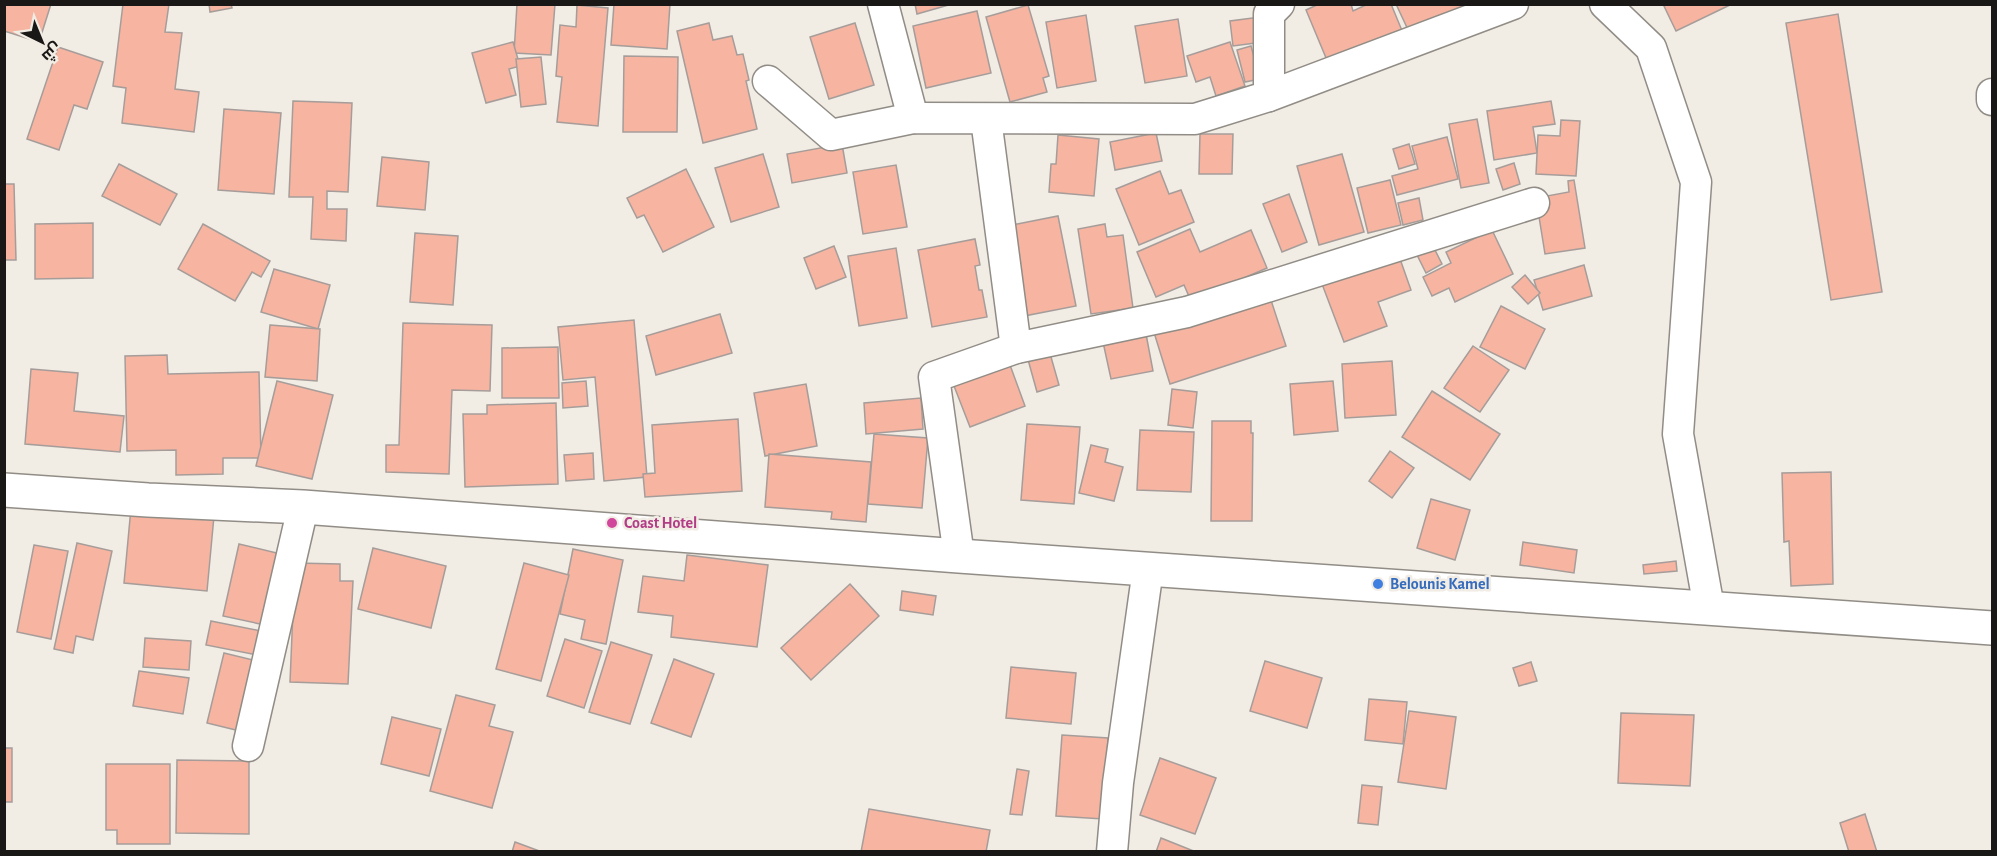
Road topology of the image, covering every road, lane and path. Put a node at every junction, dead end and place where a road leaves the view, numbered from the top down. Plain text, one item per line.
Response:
1 (884, 4) edge
2 (1279, 4) edge
3 (1513, 4) edge
4 (1605, 4) edge
5 (768, 81) dead end
6 (1992, 94) edge
7 (1269, 96) junction
8 (1992, 100) edge
9 (913, 118) junction
10 (986, 119) junction
11 (1534, 203) dead end
12 (1016, 348) junction
13 (4, 490) edge
14 (303, 507) junction
15 (959, 556) junction
16 (1148, 569) junction
17 (1709, 608) junction
18 (1992, 628) edge
19 (248, 746) dead end
20 (1112, 852) edge

1 - 9 street
2 - 7 street
3 - 7 street
4 - 17 street
5 - 9 street
6 - 8 street
7 - 10 street
9 - 10 street
10 - 12 street
11 - 12 street
12 - 15 street
13 - 14 main road
14 - 15 main road
14 - 19 street
15 - 16 main road
16 - 17 main road
16 - 20 street
17 - 18 main road

